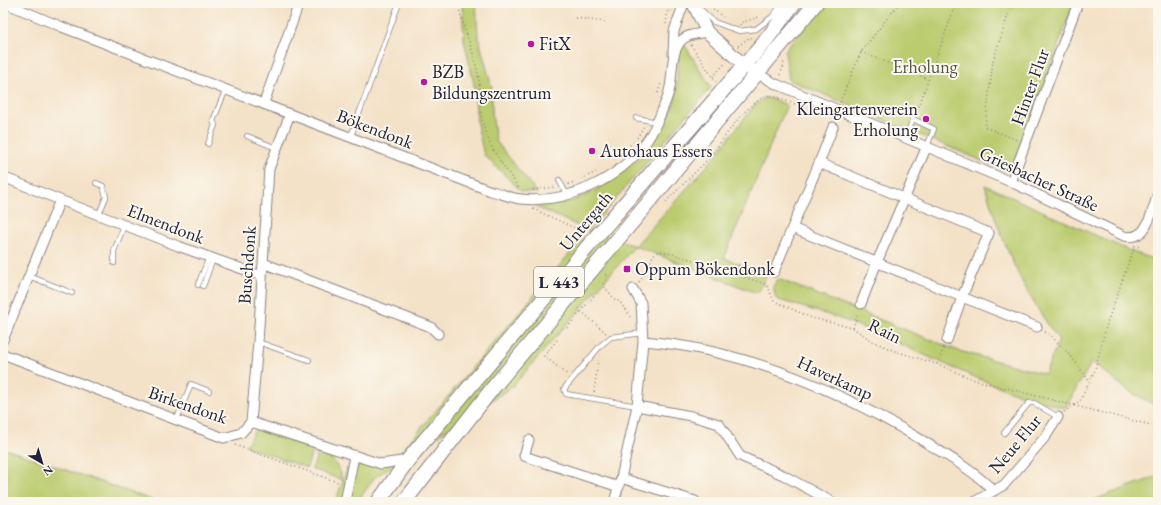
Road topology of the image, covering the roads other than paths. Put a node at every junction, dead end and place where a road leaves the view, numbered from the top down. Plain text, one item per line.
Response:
1 (5, 3) edge
2 (299, 3) edge
3 (399, 3) edge
4 (684, 3) edge
5 (693, 3) edge
6 (784, 3) edge
7 (794, 3) edge
8 (816, 3) edge
9 (1078, 3) edge
10 (707, 32) junction
11 (673, 61) junction
12 (744, 65) junction
13 (758, 74) junction
14 (226, 89) junction
15 (264, 103) junction
16 (290, 114) junction
17 (636, 118) dead end
18 (658, 122) junction
19 (834, 127) dead end
20 (247, 136) dead end
21 (351, 136) junction
22 (906, 137) junction
23 (208, 144) dead end
24 (927, 146) junction
25 (276, 148) junction
26 (618, 150) dead end
27 (631, 159) junction
28 (819, 163) junction
29 (3, 176) edge
30 (559, 180) dead end
31 (1011, 182) junction
32 (96, 183) dead end
33 (1158, 194) edge
34 (567, 195) junction
35 (904, 198) junction
36 (60, 200) junction
37 (99, 214) junction
38 (124, 226) junction
39 (792, 228) junction
40 (211, 258) junction
41 (877, 262) junction
42 (114, 263) dead end
43 (263, 263) junction
44 (774, 272) dead end
45 (29, 276) junction
46 (262, 276) junction
47 (201, 285) dead end
48 (633, 290) road end
49 (72, 293) dead end
50 (962, 297) junction
51 (861, 304) road end
52 (1037, 327) road end
53 (438, 334) dead end
54 (643, 337) junction
55 (3, 340) edge
56 (947, 340) road end
57 (258, 342) junction
58 (3, 354) edge
59 (309, 360) dead end
60 (208, 391) dead end
61 (637, 406) junction
62 (1058, 417) joint
63 (177, 419) junction
64 (251, 422) junction
65 (1004, 433) dead end
66 (529, 440) dead end
67 (354, 456) junction
68 (408, 460) junction
69 (621, 478) junction
70 (618, 487) junction
71 (994, 491) junction
72 (695, 501) dead end
73 (345, 502) edge
74 (378, 502) edge
75 (404, 502) edge
76 (614, 502) edge
77 (832, 502) edge
78 (974, 502) edge

1 - 14 street, Bökendonk
2 - 15 street
3 - 21 lane
4 - 11 street, Bökendonk
5 - 6 lane
5 - 10 main road
7 - 12 main road, Untergath
8 - 13 main road, Untergath
9 - 31 street, Hinter Flur
10 - 11 street, Bökendonk
10 - 12 main road
11 - 18 street, Bökendonk
12 - 13 main road
12 - 68 main road, Untergath / L 443
13 - 22 street, Griesbacher Straße
13 - 75 main road, Untergath / L 443
14 - 15 street, Bökendonk
14 - 23 lane
15 - 16 street, Bökendonk
16 - 21 street, Bökendonk
16 - 25 street, Buschdonk
17 - 18 lane
18 - 27 street, Bökendonk
19 - 28 street
20 - 25 lane
21 - 34 street, Bökendonk
22 - 24 street, Griesbacher Straße
22 - 24 lane
24 - 31 street, Griesbacher Straße
24 - 35 street
25 - 43 street, Buschdonk
26 - 27 lane
27 - 34 street, Bökendonk
28 - 35 street
28 - 39 street
29 - 36 street, Elmendonk
30 - 34 lane
31 - 33 street, Griesbacher Straße
32 - 37 lane
35 - 41 street
35 - 50 street
36 - 37 street, Elmendonk
36 - 45 street
37 - 38 street, Elmendonk
38 - 40 street, Elmendonk
38 - 42 lane
39 - 41 street
39 - 44 street
40 - 46 street, Elmendonk
40 - 47 lane
41 - 50 street
41 - 51 street
43 - 46 street, Buschdonk
43 - 53 street
45 - 49 lane
45 - 55 street
46 - 57 street, Buschdonk
48 - 54 street
50 - 52 street
50 - 56 street
54 - 61 street
54 - 61 lane
54 - 71 street, Haverkamp
57 - 59 lane
57 - 64 street, Buschdonk
58 - 63 street, Birkendonk
60 - 63 lane
61 - 69 street
61 - 77 street
62 - 65 lane
62 - 71 street, Neue Flur
63 - 64 street, Birkendonk
64 - 67 street, Birkendonk
66 - 70 street
67 - 68 street, Birkendonk
67 - 73 street
68 - 74 main road, Untergath / L 443
69 - 70 street
69 - 72 street
70 - 76 street
71 - 78 street, Neue Flur

